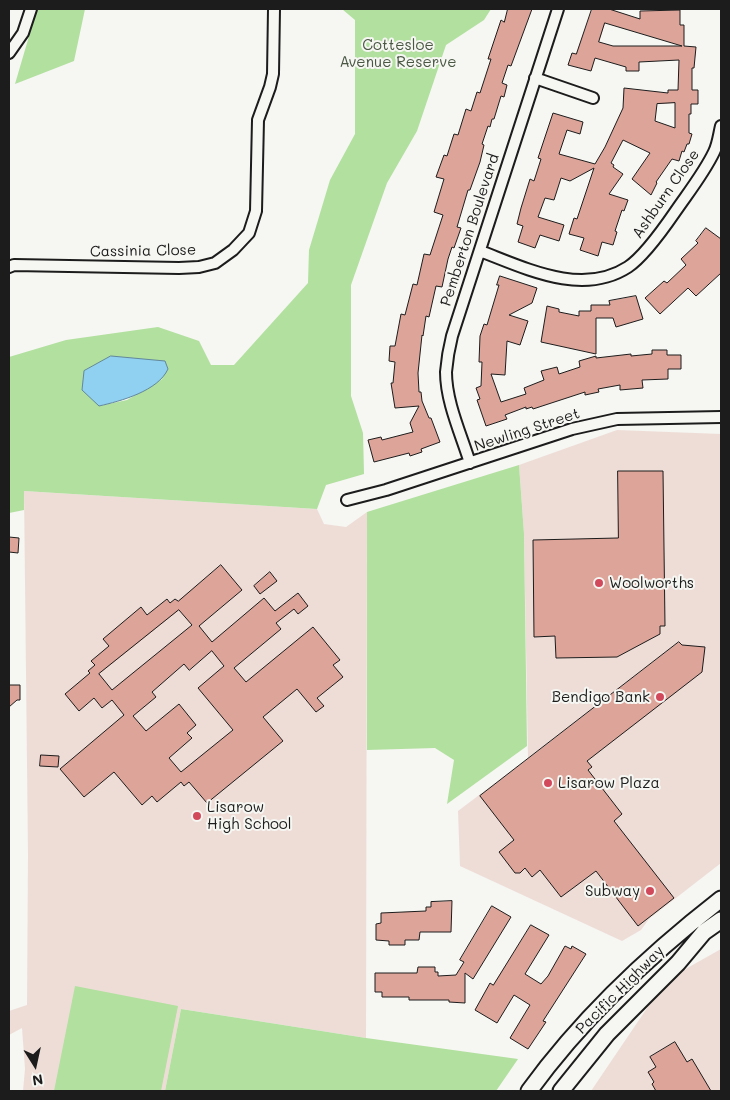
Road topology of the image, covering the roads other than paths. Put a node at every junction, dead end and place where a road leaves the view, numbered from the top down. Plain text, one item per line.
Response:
1 (31, 9) edge
2 (274, 9) edge
3 (558, 9) edge
4 (9, 53) edge
5 (536, 78) junction
6 (593, 98) dead end
7 (721, 126) edge
8 (480, 250) junction
9 (9, 267) edge
10 (721, 417) edge
11 (470, 463) junction
12 (347, 500) dead end
13 (721, 899) edge
14 (721, 920) edge
15 (721, 933) edge
16 (678, 963) junction
17 (529, 1091) edge
18 (561, 1091) edge

1 - 4 street
2 - 9 street, Cassinia Close
3 - 5 street, Pemberton Boulevard
5 - 6 street
5 - 8 street, Pemberton Boulevard
7 - 8 street, Ashburn Close
8 - 11 street, Pemberton Boulevard
10 - 11 street, Newling Street
11 - 12 street, Newling Street
13 - 17 main road, Pacific Highway
14 - 16 main road, Pacific Highway
15 - 16 main road
16 - 18 main road, Pacific Highway

